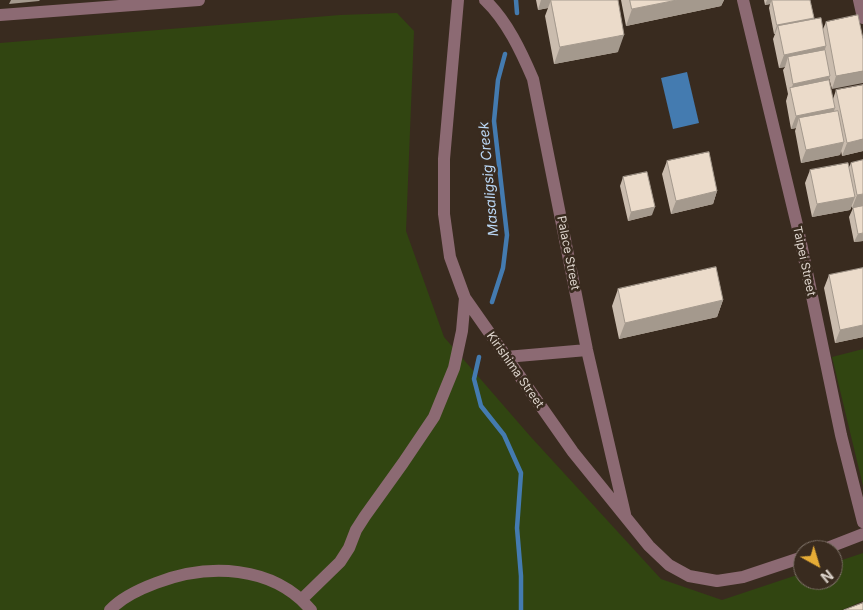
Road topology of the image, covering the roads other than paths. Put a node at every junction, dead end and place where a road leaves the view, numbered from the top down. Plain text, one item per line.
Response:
1 (199, 0) edge
2 (458, 0) edge
3 (485, 0) edge
4 (743, 0) edge
5 (859, 0) edge
6 (0, 16) edge
7 (863, 18) edge
8 (465, 298) junction
9 (587, 350) junction
10 (506, 357) junction
11 (626, 517) junction
12 (863, 522) edge
13 (863, 534) edge
14 (843, 542) edge
15 (793, 560) edge
16 (302, 599) junction
17 (110, 610) edge
18 (312, 610) edge

1 - 6 street
2 - 8 street, Kirishima Street
3 - 9 street, Palace Street
4 - 12 street, Taipei Street
5 - 7 street
8 - 10 street, Kirishima Street
8 - 16 street
9 - 10 street
9 - 11 street, Palace Street
10 - 11 street, Kirishima Street
11 - 15 street, Kirishima Street
13 - 14 street
16 - 17 street
16 - 18 street

